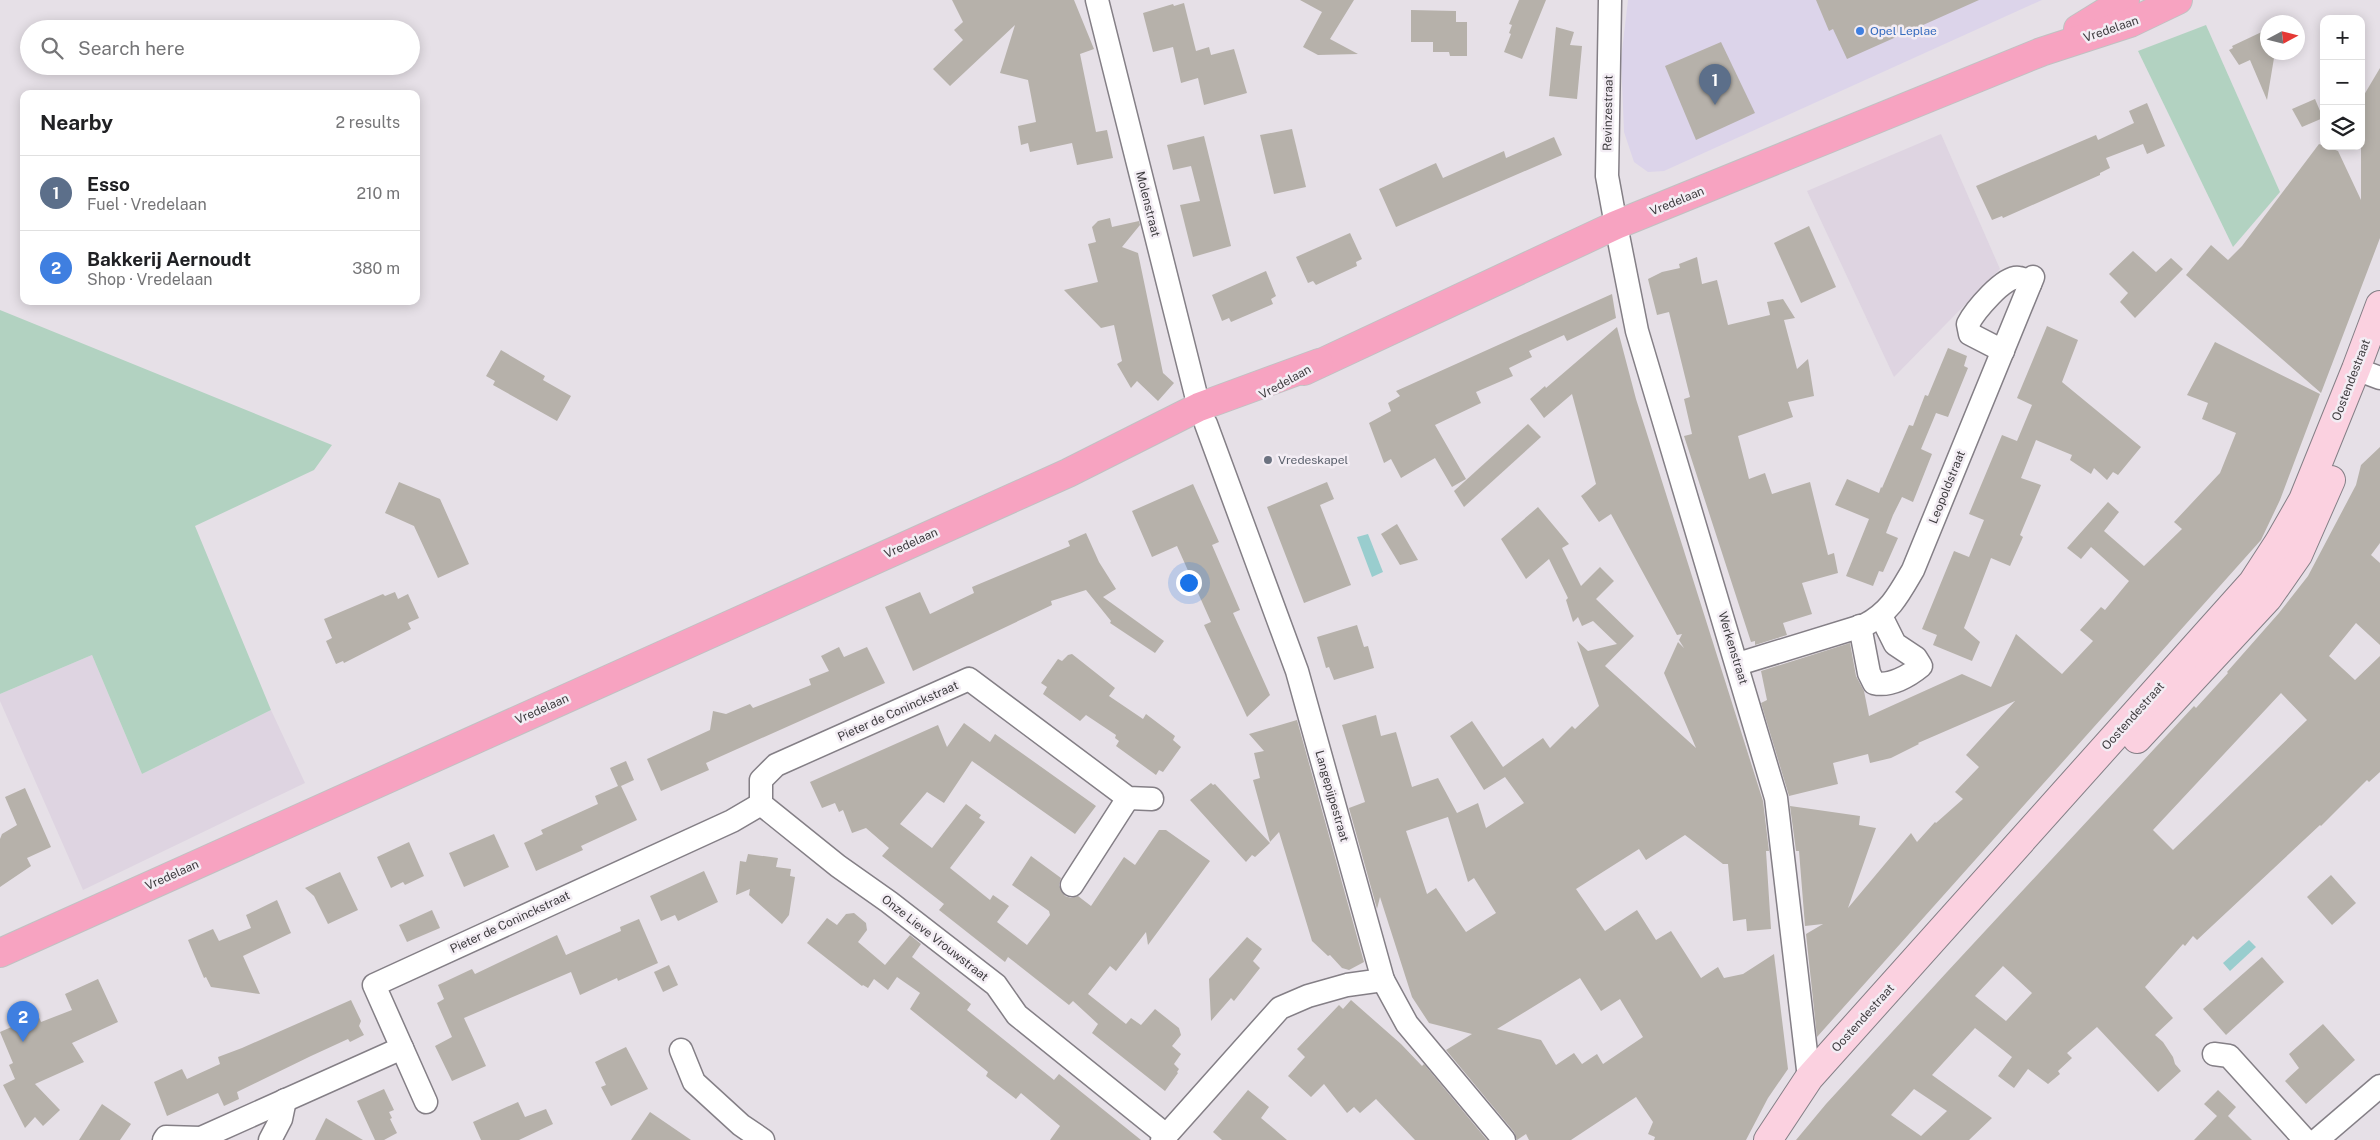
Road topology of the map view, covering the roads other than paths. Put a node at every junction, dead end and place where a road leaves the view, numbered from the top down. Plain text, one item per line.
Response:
1 (1097, 0) edge
2 (1610, 0) edge
3 (2126, 0) edge
4 (2178, 0) edge
5 (2041, 52) junction
6 (1616, 226) junction
7 (2380, 305) edge
8 (2002, 351) junction
9 (2373, 371) edge
10 (1202, 416) junction
11 (1880, 616) junction
12 (1860, 626) junction
13 (1738, 664) junction
14 (1128, 798) junction
15 (1152, 799) dead end
16 (761, 804) junction
17 (1072, 884) dead end
18 (0, 953) edge
19 (1384, 980) junction
20 (402, 1048) junction
21 (681, 1050) dead end
22 (2214, 1054) dead end
23 (1809, 1078) junction
24 (2380, 1086) edge
25 (285, 1100) junction
26 (426, 1102) dead end
27 (1164, 1137) edge
28 (1771, 1139) edge
29 (164, 1140) edge
30 (270, 1140) edge
31 (763, 1140) edge
32 (1504, 1140) edge
33 (2305, 1140) edge
34 (2317, 1140) edge

1 - 10 street, Molenstraat
2 - 6 street, Revinzestraat
3 - 5 main road, Vredelaan
4 - 5 main road, Vredelaan
5 - 6 main road, Vredelaan
6 - 10 main road, Vredelaan
6 - 13 street, Werkenstraat
7 - 9 street, Oostendestraat
8 - 8 street, Leopoldstraat
8 - 11 street, Leopoldstraat
9 - 23 street, Oostendestraat
10 - 18 main road, Vredelaan
10 - 19 street, Langepijpestraat
11 - 12 street, Leopoldstraat
11 - 12 street
12 - 13 street, Leopoldstraat
13 - 23 street, Werkenstraat
14 - 15 street
14 - 16 street, Pieter de Coninckstraat
14 - 17 street
16 - 20 street, Pieter de Coninckstraat
16 - 27 street, Onze Lieve Vrouwstraat
19 - 27 street, Onze Lieve Vrouwstraat
19 - 32 street, Langepijpestraat
20 - 25 street
20 - 26 street, Pieter de Coninckstraat
21 - 31 street
22 - 33 street
23 - 28 street, Oostendestraat
24 - 34 street
25 - 29 street
25 - 30 street

